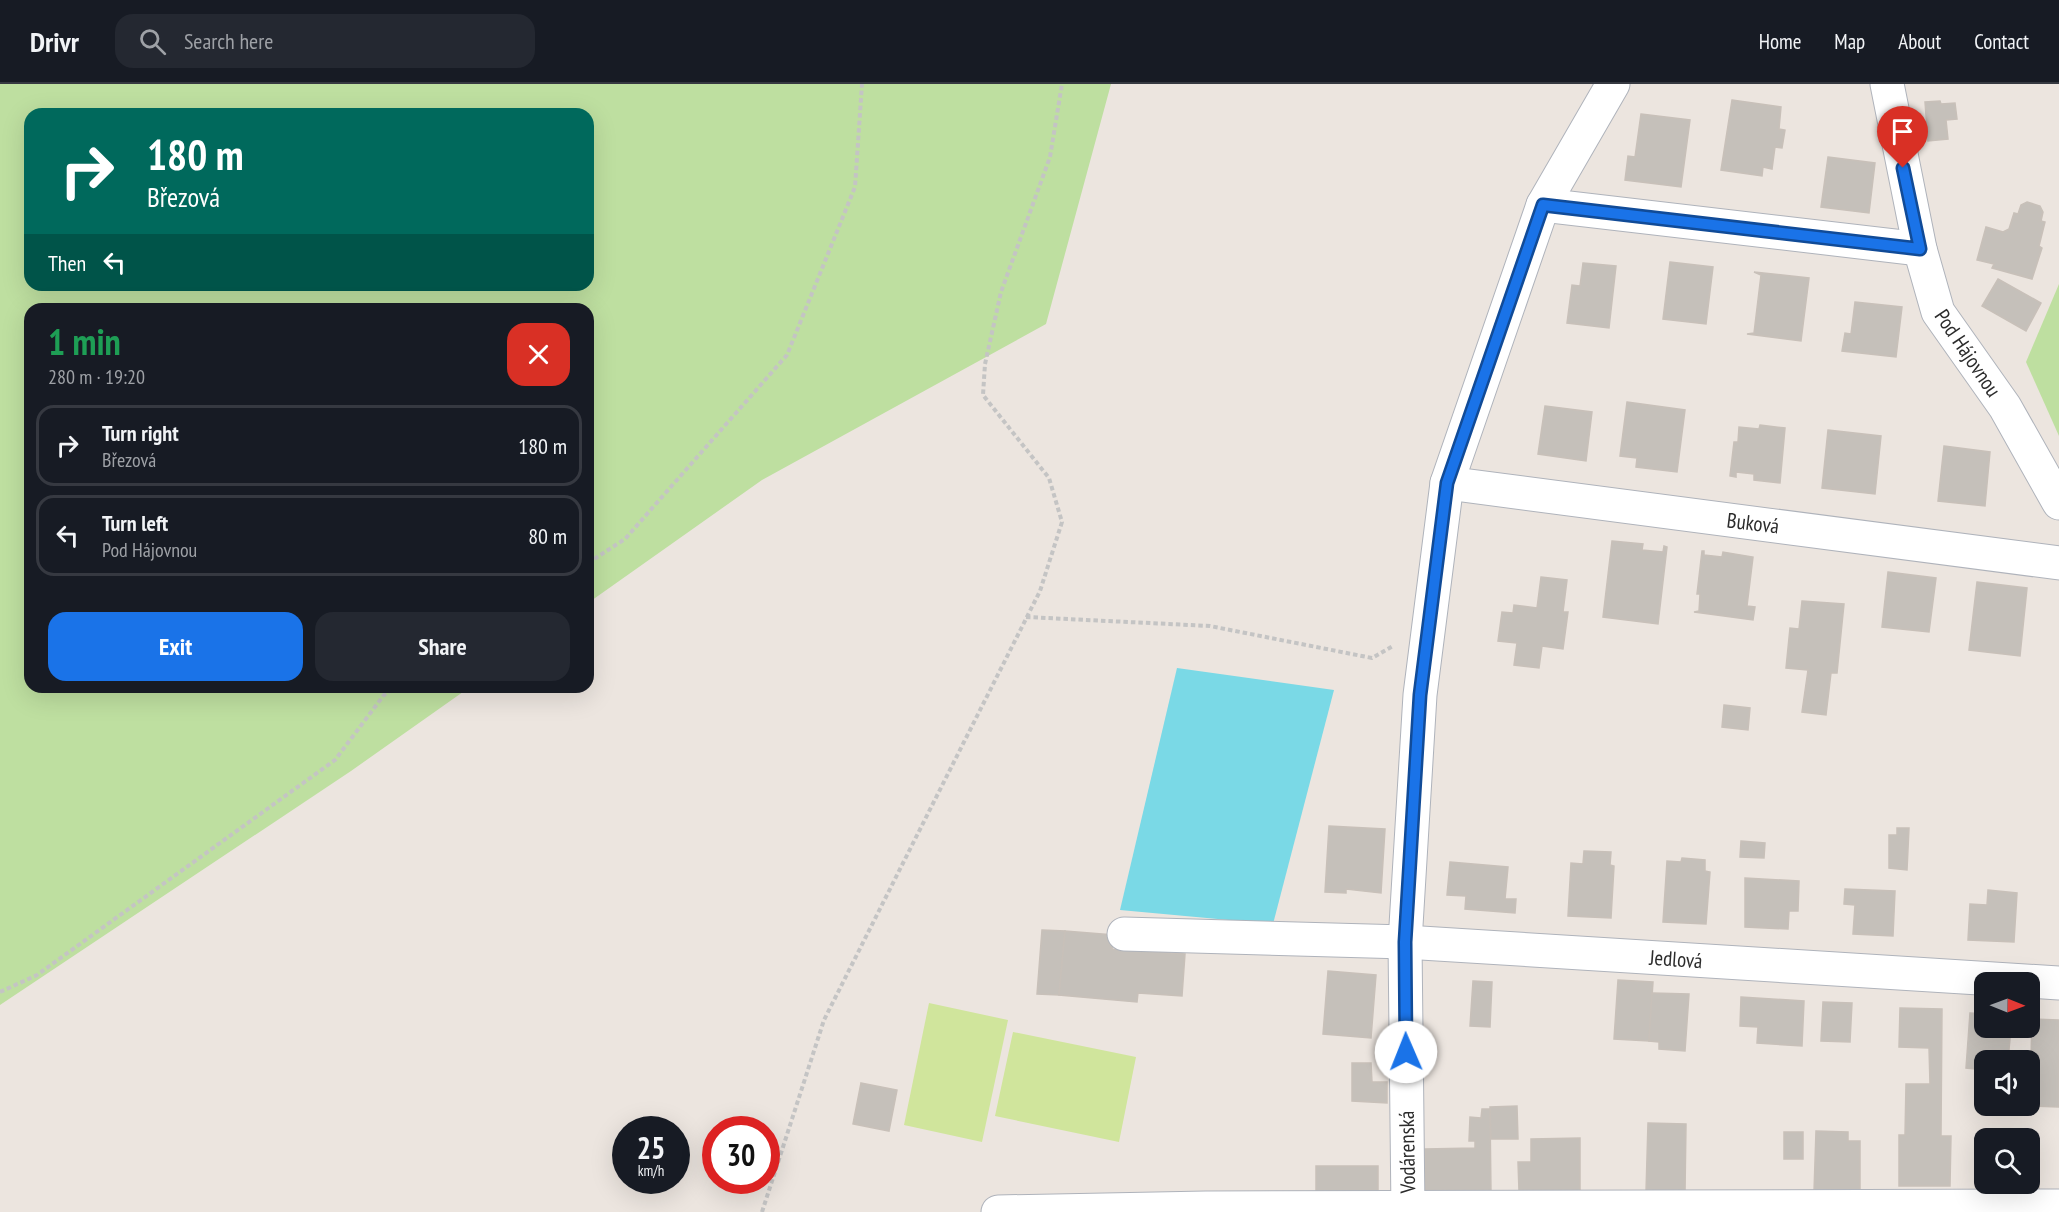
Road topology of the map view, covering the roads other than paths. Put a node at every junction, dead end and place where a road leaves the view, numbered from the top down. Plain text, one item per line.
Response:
1 (1613, 84) edge
2 (1887, 84) edge
3 (1543, 205) junction
4 (1920, 249) junction
5 (1447, 483) junction
6 (2059, 503) edge
7 (2059, 563) edge
8 (1124, 934) dead end
9 (1405, 942) junction
10 (2059, 983) edge
11 (2059, 1206) edge
12 (1408, 1210) edge
13 (998, 1212) edge

1 - 3 street, Vodárenská
2 - 4 street, Pod Hájovnou
3 - 4 street
3 - 5 street, Vodárenská
4 - 6 street, Pod Hájovnou
5 - 7 street, Buková
5 - 9 street, Vodárenská
8 - 9 street, Jedlová
9 - 10 street, Jedlová
9 - 12 street, Vodárenská
11 - 12 street
12 - 13 street

